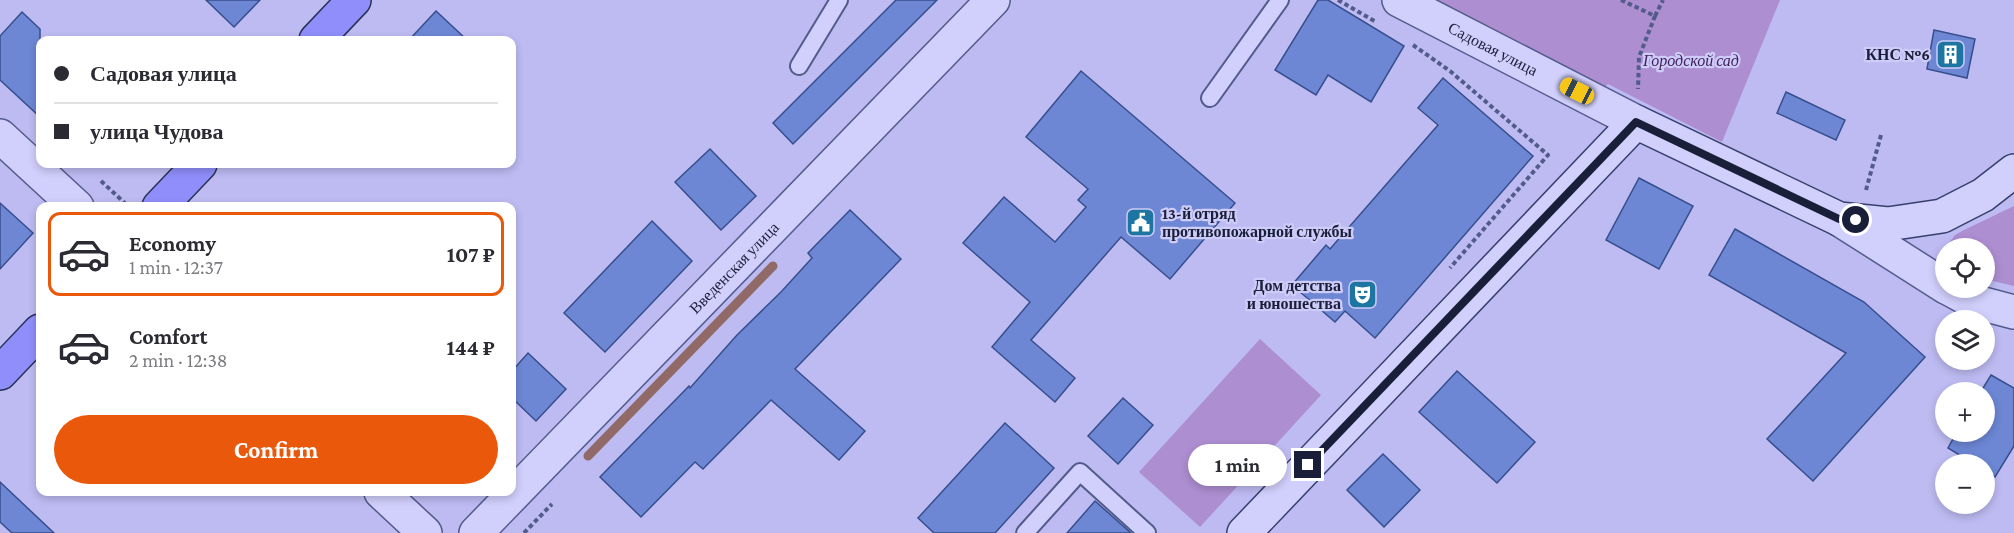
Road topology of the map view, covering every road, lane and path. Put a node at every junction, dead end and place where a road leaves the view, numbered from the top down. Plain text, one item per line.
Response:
1 (354, 0) edge
2 (839, 0) edge
3 (993, 0) edge
4 (1280, 0) edge
5 (1338, 0) edge
6 (1622, 0) edge
7 (1663, 0) edge
8 (1388, 11) edge
9 (1655, 16) junction
10 (320, 36) edge
11 (1407, 40) dead end
12 (799, 66) dead end
13 (1210, 98) dead end
14 (1636, 122) junction
15 (1881, 135) dead end
16 (3, 145) edge
17 (196, 168) edge
18 (2014, 171) edge
19 (101, 182) dead end
20 (71, 202) edge
21 (123, 202) edge
22 (164, 202) edge
23 (1839, 219) junction
24 (1446, 273) dead end
25 (1935, 279) edge
26 (1967, 298) edge
27 (2014, 312) edge
28 (36, 335) edge
29 (0, 373) edge
30 (516, 492) edge
31 (385, 496) edge
32 (512, 496) edge
33 (555, 500) dead end
34 (425, 533) edge
35 (476, 533) edge
36 (524, 533) edge
37 (1025, 533) edge
38 (1147, 533) edge
39 (1244, 533) edge

1 - 10 main road
2 - 12 lane
3 - 30 street, Введенская улица
4 - 13 lane
5 - 8 path
6 - 9 path
7 - 9 path
8 - 14 street, Садовая улица
9 - 14 path
11 - 24 path
14 - 23 street, Садовая улица
14 - 39 street
15 - 23 path
16 - 20 street
17 - 22 main road
18 - 23 street, Садовая улица
19 - 21 path
23 - 25 street
26 - 27 street
28 - 29 main road
31 - 34 street
32 - 35 street, Введенская улица
33 - 36 path
37 - 38 lane

